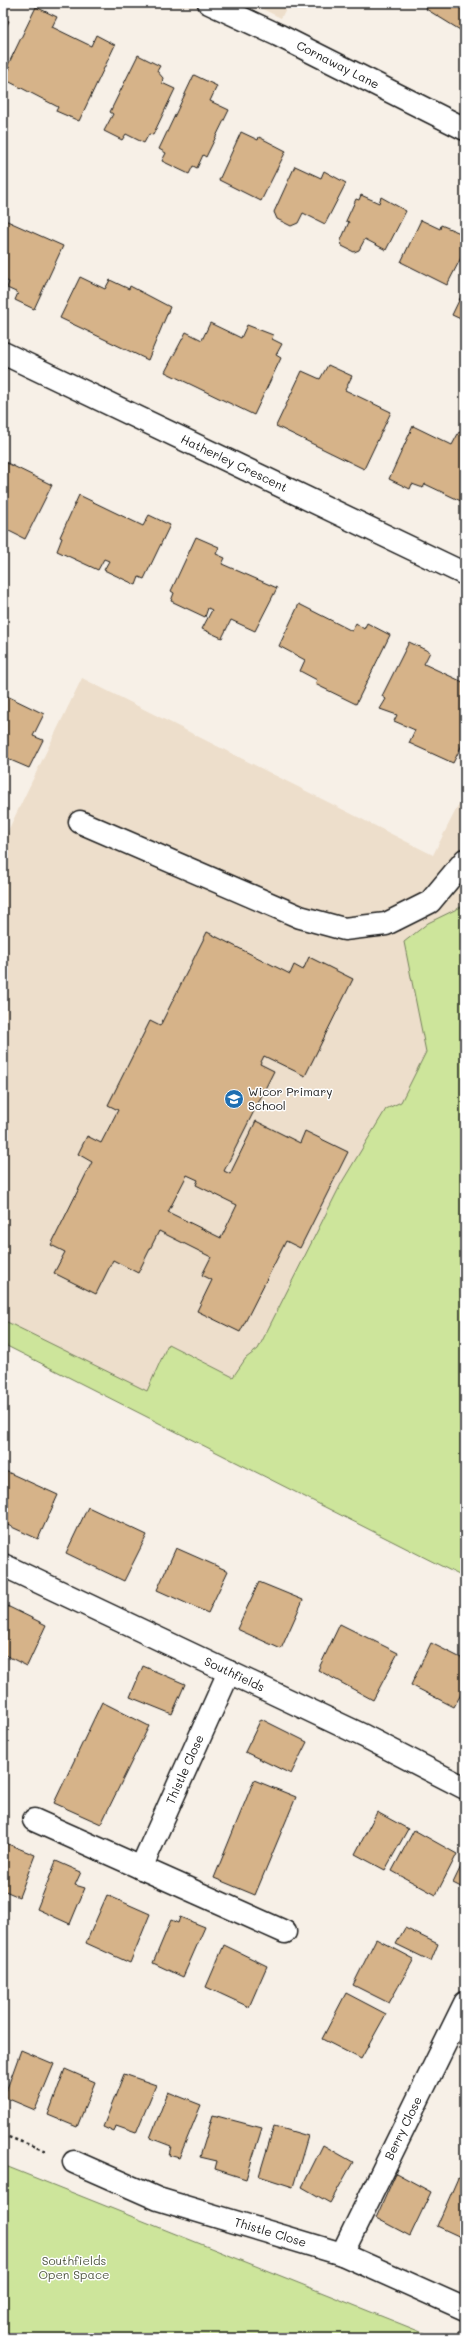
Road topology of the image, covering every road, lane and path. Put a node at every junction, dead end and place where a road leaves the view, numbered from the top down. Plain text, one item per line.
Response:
1 (209, 3) edge
2 (465, 129) edge
3 (3, 353) edge
4 (465, 574) edge
5 (80, 822) dead end
6 (465, 860) edge
7 (3, 1565) edge
8 (229, 1672) junction
9 (465, 1788) edge
10 (34, 1820) dead end
11 (141, 1868) junction
12 (285, 1932) dead end
13 (465, 2002) edge
14 (3, 2135) edge
15 (74, 2162) joint
16 (342, 2254) junction
17 (465, 2309) edge

1 - 2 street, Cornaway Lane
3 - 4 street, Hatherley Crescent
5 - 6 street
7 - 8 street, Southfields
8 - 9 street, Southfields
8 - 11 street, Thistle Close
10 - 11 street
11 - 12 street
13 - 16 street, Berry Close
14 - 15 path
15 - 16 street, Thistle Close
16 - 17 street, Thistle Close

